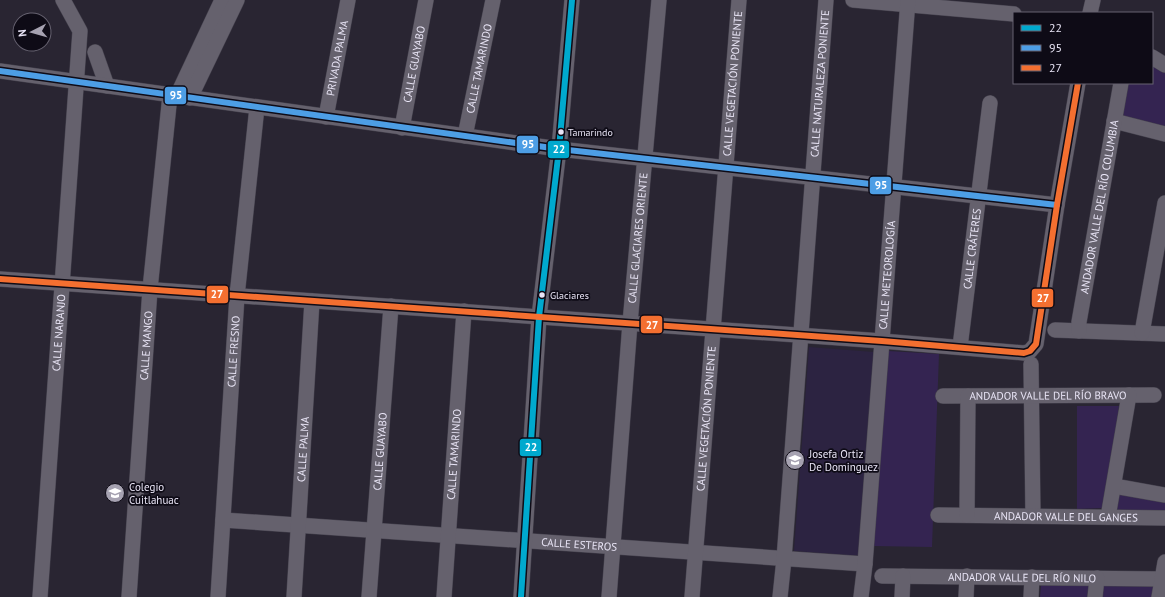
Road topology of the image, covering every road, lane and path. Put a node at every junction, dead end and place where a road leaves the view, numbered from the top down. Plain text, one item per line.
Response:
1 (63, 0) edge
2 (222, 0) edge
3 (237, 0) edge
4 (348, 0) edge
5 (426, 0) edge
6 (493, 0) edge
7 (572, 0) edge
8 (659, 0) edge
9 (739, 0) edge
10 (826, 0) edge
11 (853, 0) edge
12 (1092, 0) edge
13 (908, 2) edge
14 (1090, 12) edge
15 (1013, 14) edge
16 (95, 52) dead end
17 (1153, 58) edge
18 (1165, 65) edge
19 (0, 71) edge
20 (77, 82) junction
21 (1078, 84) edge
22 (1121, 84) edge
23 (107, 86) junction
24 (179, 96) junction
25 (990, 103) dead end
26 (257, 107) junction
27 (326, 117) junction
28 (1114, 121) junction
29 (402, 128) junction
30 (1165, 134) edge
31 (465, 136) junction
32 (559, 150) junction
33 (645, 159) junction
34 (726, 168) junction
35 (812, 178) junction
36 (894, 187) junction
37 (979, 197) junction
38 (1165, 203) edge
39 (1057, 204) junction
40 (0, 279) edge
41 (62, 283) junction
42 (150, 290) junction
43 (237, 296) junction
44 (312, 301) junction
45 (391, 306) junction
46 (464, 311) junction
47 (540, 316) junction
48 (630, 323) junction
49 (713, 329) junction
50 (1054, 330) dead end
51 (1079, 331) junction
52 (1142, 333) junction
53 (1165, 334) edge
54 (801, 335) junction
55 (882, 341) junction
56 (960, 347) junction
57 (1031, 357) junction
58 (1032, 395) junction
59 (1129, 395) junction
60 (1154, 395) dead end
61 (942, 396) dead end
62 (968, 396) junction
63 (1114, 486) junction
64 (1165, 495) edge
65 (938, 515) dead end
66 (967, 515) junction
67 (1033, 516) junction
68 (1108, 517) junction
69 (1165, 518) edge
70 (223, 520) junction
71 (298, 525) junction
72 (374, 530) junction
73 (448, 535) junction
74 (525, 541) junction
75 (613, 547) junction
76 (696, 552) junction
77 (784, 559) junction
78 (1165, 562) edge
79 (864, 564) junction
80 (882, 576) dead end
81 (903, 576) junction
82 (967, 576) junction
83 (1032, 577) junction
84 (1098, 578) junction
85 (1162, 579) junction
86 (40, 597) edge
87 (129, 597) edge
88 (218, 597) edge
89 (294, 597) edge
90 (369, 597) edge
91 (444, 597) edge
92 (521, 597) edge
93 (609, 597) edge
94 (692, 597) edge
95 (780, 597) edge
96 (861, 597) edge
97 (902, 597) edge
98 (966, 597) edge
99 (1031, 597) edge
100 (1095, 597) edge
101 (1159, 597) edge

1 - 20 street, CALLE NARANJO
2 - 24 street
3 - 24 street
4 - 27 street, PRIVADA PALMA
5 - 29 street, CALLE GUAYABO
6 - 31 street, CALLE TAMARINDO
7 - 32 street
8 - 33 street, CALLE GLACIARES ORIENTE
9 - 34 street, CALLE VEGETACIÓN PONIENTE
10 - 35 street, CALLE NATURALEZA PONIENTE
11 - 13 street
12 - 14 street
13 - 15 street
13 - 36 street, CALLE METEOROLOGÍA
16 - 23 street
17 - 18 street
19 - 20 street
20 - 23 street
20 - 41 street, CALLE NARANJO
21 - 39 street
22 - 28 street, ANDADOR VALLE DEL RÍO COLUMBIA
23 - 24 street
24 - 26 street
24 - 42 street, CALLE MANGO
25 - 37 street, CALLE CRÁTERES
26 - 27 street
26 - 43 street, CALLE FRESNO
27 - 29 street
28 - 30 street
28 - 51 street, ANDADOR VALLE DEL RÍO COLUMBIA
29 - 31 street
31 - 32 street
32 - 33 street
32 - 47 street
33 - 34 street
33 - 48 street, CALLE GLACIARES ORIENTE
34 - 35 street
34 - 49 street, CALLE VEGETACIÓN PONIENTE
35 - 36 street
35 - 54 street, CALLE NATURALEZA PONIENTE
36 - 37 street
36 - 55 street, CALLE METEOROLOGÍA
37 - 39 street
37 - 56 street, CALLE CRÁTERES
38 - 52 street
39 - 57 street
40 - 41 street
41 - 42 street
41 - 86 street, CALLE NARANJO
42 - 43 street
42 - 87 street, CALLE MANGO
43 - 44 street
43 - 70 street, CALLE FRESNO
44 - 45 street
44 - 71 street, CALLE PALMA
45 - 46 street
45 - 72 street, CALLE GUAYABO
46 - 47 street
46 - 73 street, CALLE TAMARINDO
47 - 48 street
47 - 74 street
48 - 49 street
48 - 75 street, CALLE GLACIARES ORIENTE
49 - 54 street
49 - 76 street, CALLE VEGETACIÓN PONIENTE
50 - 51 street
51 - 52 street
52 - 53 street
54 - 55 street
54 - 77 street, CALLE NATURALEZA PONIENTE
55 - 56 street
55 - 79 street, CALLE METEOROLOGÍA
56 - 57 street
57 - 58 street
58 - 59 street, ANDADOR VALLE DEL RÍO BRAVO
58 - 62 street, ANDADOR VALLE DEL RÍO BRAVO
58 - 67 street
59 - 60 street, ANDADOR VALLE DEL RÍO BRAVO
59 - 63 street
61 - 62 street, ANDADOR VALLE DEL RÍO BRAVO
62 - 66 street
63 - 64 street
63 - 68 street
65 - 66 street, ANDADOR VALLE DEL GANGES
66 - 67 street, ANDADOR VALLE DEL GANGES
67 - 68 street, ANDADOR VALLE DEL GANGES
68 - 69 street, ANDADOR VALLE DEL GANGES
70 - 71 street, CALLE ESTEROS
70 - 88 street, CALLE FRESNO
71 - 72 street, CALLE ESTEROS
71 - 89 street, CALLE PALMA
72 - 73 street, CALLE ESTEROS
72 - 90 street, CALLE GUAYABO
73 - 74 street, CALLE ESTEROS
73 - 91 street, CALLE TAMARINDO
74 - 75 street, CALLE ESTEROS
74 - 92 street
75 - 76 street, CALLE ESTEROS
75 - 93 street, CALLE GLACIARES ORIENTE
76 - 77 street, CALLE ESTEROS
76 - 94 street, CALLE VEGETACIÓN PONIENTE
77 - 79 street, CALLE ESTEROS
77 - 95 street, CALLE NATURALEZA PONIENTE
78 - 85 street
79 - 96 street, CALLE METEOROLOGÍA
80 - 81 street, ANDADOR VALLE DEL RÍO NILO
81 - 82 street, ANDADOR VALLE DEL RÍO NILO
81 - 97 street
82 - 83 street, ANDADOR VALLE DEL RÍO NILO
82 - 98 street
83 - 84 street, ANDADOR VALLE DEL RÍO NILO
83 - 99 street
84 - 85 street, ANDADOR VALLE DEL RÍO NILO
84 - 100 street
85 - 101 street

